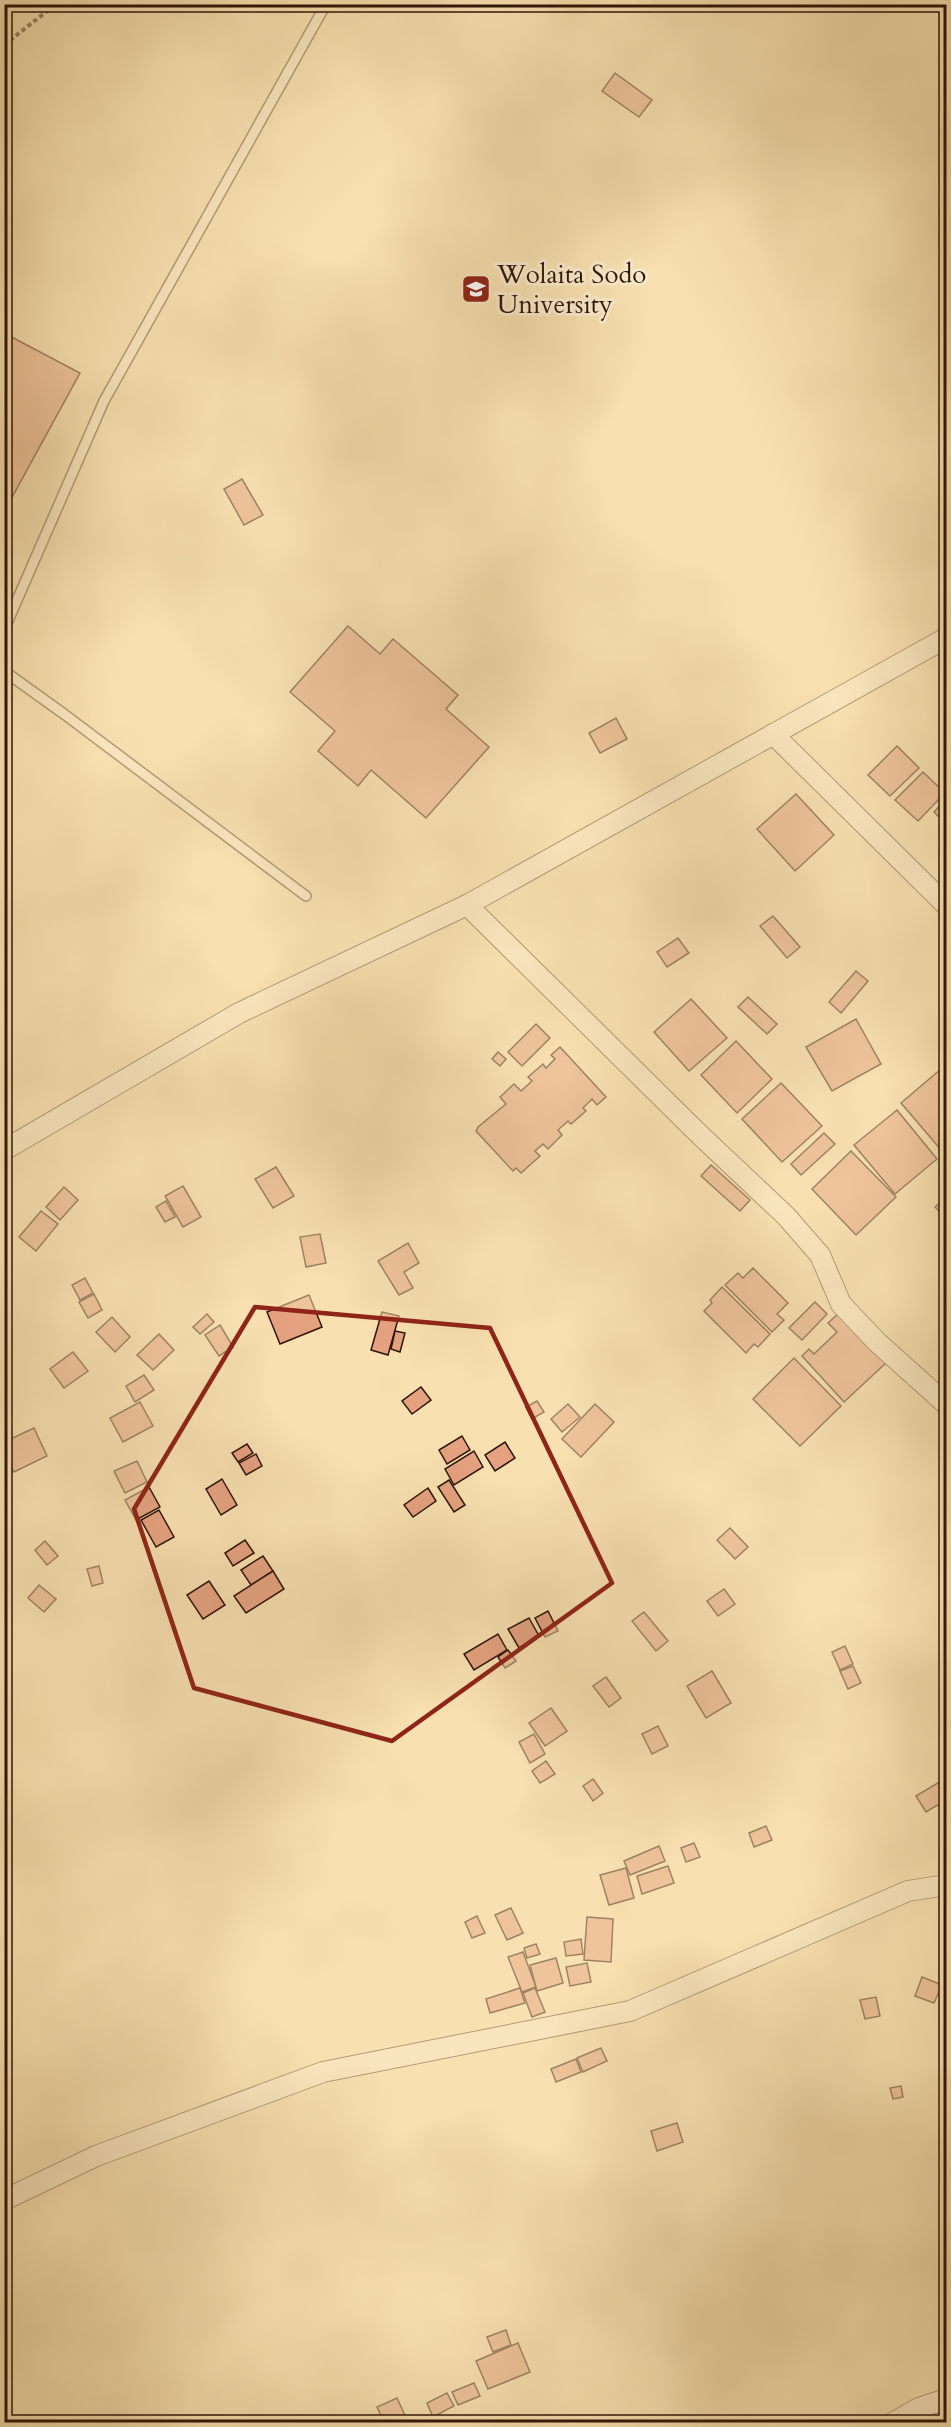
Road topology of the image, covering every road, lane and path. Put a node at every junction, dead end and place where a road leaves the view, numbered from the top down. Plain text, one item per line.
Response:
1 (56, 4) edge
2 (326, 4) edge
3 (4, 45) edge
4 (4, 630) edge
5 (946, 638) edge
6 (4, 671) edge
7 (773, 734) junction
8 (306, 896) dead end
9 (467, 904) junction
10 (946, 905) edge
11 (4, 1150) edge
12 (946, 1404) edge
13 (946, 1885) edge
14 (4, 2200) edge
15 (946, 2399) edge
16 (894, 2422) edge

1 - 3 path
2 - 4 lane
5 - 7 street
6 - 8 lane
7 - 9 street
7 - 10 street
9 - 11 street
9 - 12 street
13 - 14 street
15 - 16 street

